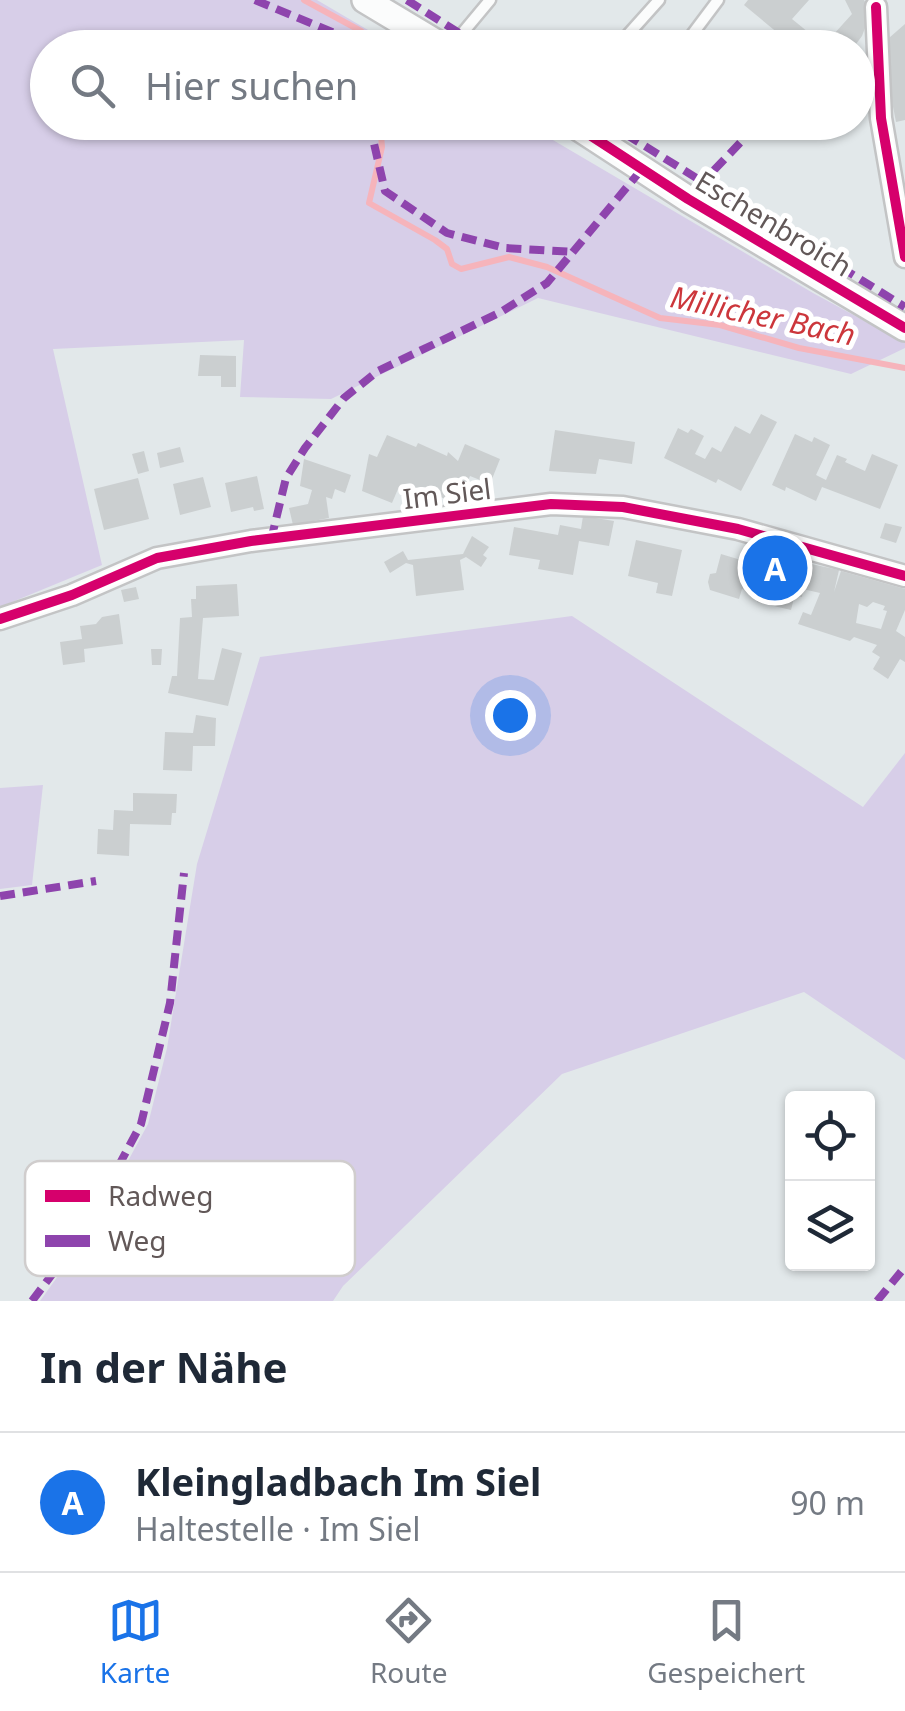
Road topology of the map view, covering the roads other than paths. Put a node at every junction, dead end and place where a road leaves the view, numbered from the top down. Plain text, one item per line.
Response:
1 (366, 0) edge
2 (490, 0) edge
3 (659, 0) edge
4 (718, 0) edge
5 (876, 7) dead end
6 (417, 30) edge
7 (464, 30) edge
8 (632, 30) edge
9 (696, 30) edge
10 (874, 30) edge
11 (875, 102) edge
12 (597, 140) edge
13 (612, 140) edge
14 (608, 147) junction
15 (905, 257) edge
16 (905, 328) edge
17 (905, 576) edge
18 (0, 619) edge

1 - 6 street
2 - 7 lane
3 - 8 lane
4 - 9 lane
5 - 10 street
11 - 15 street
12 - 14 street, Eschenbroich
13 - 14 lane
14 - 16 street, Eschenbroich
17 - 18 street, Im Siel

